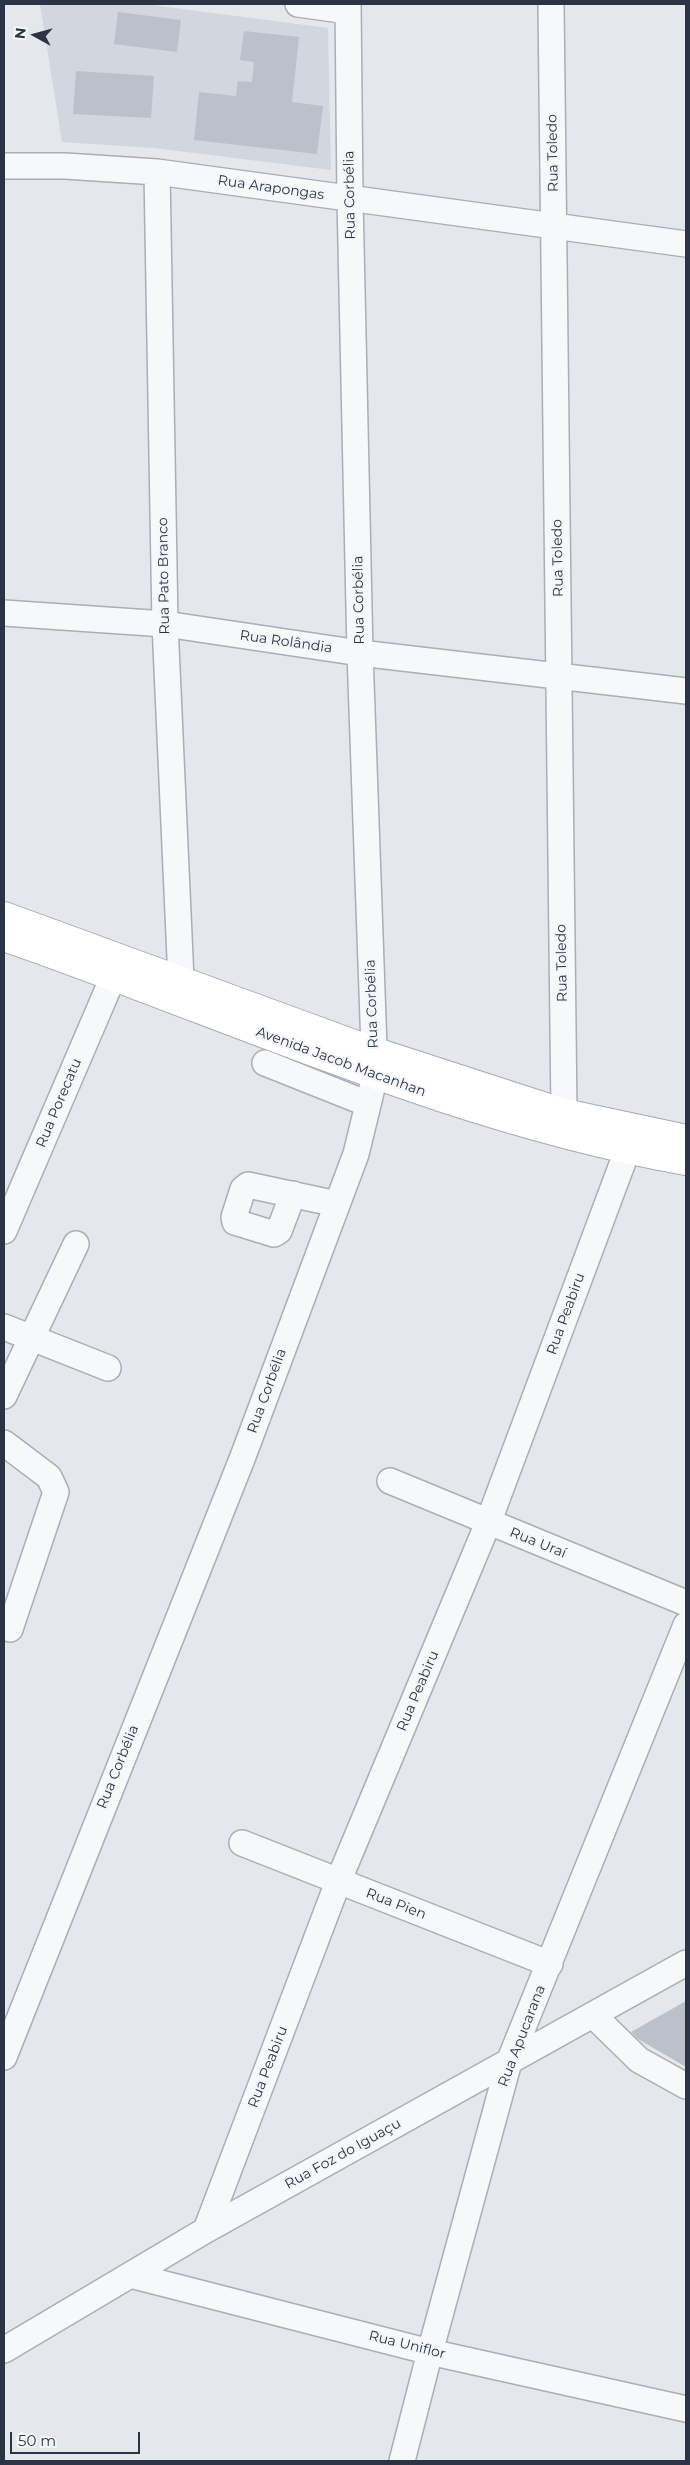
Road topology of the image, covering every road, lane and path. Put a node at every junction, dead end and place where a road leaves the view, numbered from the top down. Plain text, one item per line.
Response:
1 (298, 4) edge
2 (551, 4) edge
3 (348, 8) edge
4 (4, 166) edge
5 (158, 172) junction
6 (350, 199) junction
7 (554, 226) junction
8 (686, 244) edge
9 (4, 613) edge
10 (165, 624) junction
11 (360, 653) junction
12 (559, 676) junction
13 (686, 691) edge
14 (4, 916) edge
15 (4, 937) edge
16 (114, 975) junction
17 (181, 980) junction
18 (265, 1063) dead end
19 (374, 1064) junction
20 (368, 1104) junction
21 (564, 1113) junction
22 (686, 1139) edge
23 (626, 1151) junction
24 (686, 1161) edge
25 (293, 1194) dead end
26 (337, 1204) junction
27 (4, 1231) edge
28 (76, 1244) dead end
29 (4, 1327) edge
30 (31, 1337) junction
31 (108, 1368) dead end
32 (4, 1396) edge
33 (4, 1443) edge
34 (390, 1481) dead end
35 (488, 1523) junction
36 (686, 1603) edge
37 (686, 1624) edge
38 (10, 1629) dead end
39 (242, 1843) dead end
40 (338, 1882) junction
41 (550, 1964) junction
42 (686, 1964) edge
43 (594, 2016) junction
44 (4, 2057) edge
45 (509, 2062) junction
46 (686, 2086) edge
47 (206, 2230) junction
48 (130, 2274) junction
49 (4, 2350) edge
50 (430, 2352) junction
51 (686, 2409) edge
52 (402, 2461) edge

1 - 3 street
2 - 7 street, Rua Toledo
3 - 6 street, Rua Corbélia
4 - 5 street, Rua Arapongas
5 - 6 street, Rua Arapongas
5 - 10 street, Rua Pato Branco
6 - 7 street, Rua Arapongas
6 - 11 street, Rua Corbélia
7 - 8 street, Rua Arapongas
7 - 12 street, Rua Toledo
9 - 10 street, Rua Rolândia
10 - 11 street, Rua Rolândia
10 - 17 street, Rua Pato Branco
11 - 12 street, Rua Rolândia
11 - 19 street, Rua Corbélia
12 - 13 street, Rua Rolândia
12 - 21 street, Rua Toledo
14 - 17 main road, Avenida Jacob Macanhan
15 - 16 main road, Avenida Jacob Macanhan
16 - 19 main road, Avenida Jacob Macanhan
16 - 27 street, Rua Porecatu
17 - 19 main road, Avenida Jacob Macanhan
18 - 20 street
19 - 20 street, Rua Corbélia
19 - 21 main road, Avenida Jacob Macanhan
19 - 23 main road, Avenida Jacob Macanhan
20 - 26 street, Rua Corbélia
21 - 22 main road, Avenida Jacob Macanhan
23 - 24 main road, Avenida Jacob Macanhan
23 - 35 street, Rua Peabiru
25 - 26 street
26 - 44 street, Rua Corbélia
28 - 30 street
29 - 30 street
30 - 31 street
30 - 32 street
33 - 38 street
34 - 35 street, Rua Uraí
35 - 36 street, Rua Uraí
35 - 40 street, Rua Peabiru
37 - 41 street, Rua Apucarana
39 - 40 street, Rua Pien
40 - 41 street, Rua Pien
40 - 47 street, Rua Peabiru
41 - 45 street, Rua Apucarana
42 - 43 street, Rua Foz do Iguaçu
43 - 45 street, Rua Foz do Iguaçu
43 - 46 street
45 - 47 street, Rua Foz do Iguaçu
45 - 50 street, Rua Apucarana
47 - 48 street, Rua Foz do Iguaçu
48 - 49 street, Rua Foz do Iguaçu
48 - 50 street, Rua Uniflor
50 - 51 street, Rua Uniflor
50 - 52 street, Rua Apucarana

